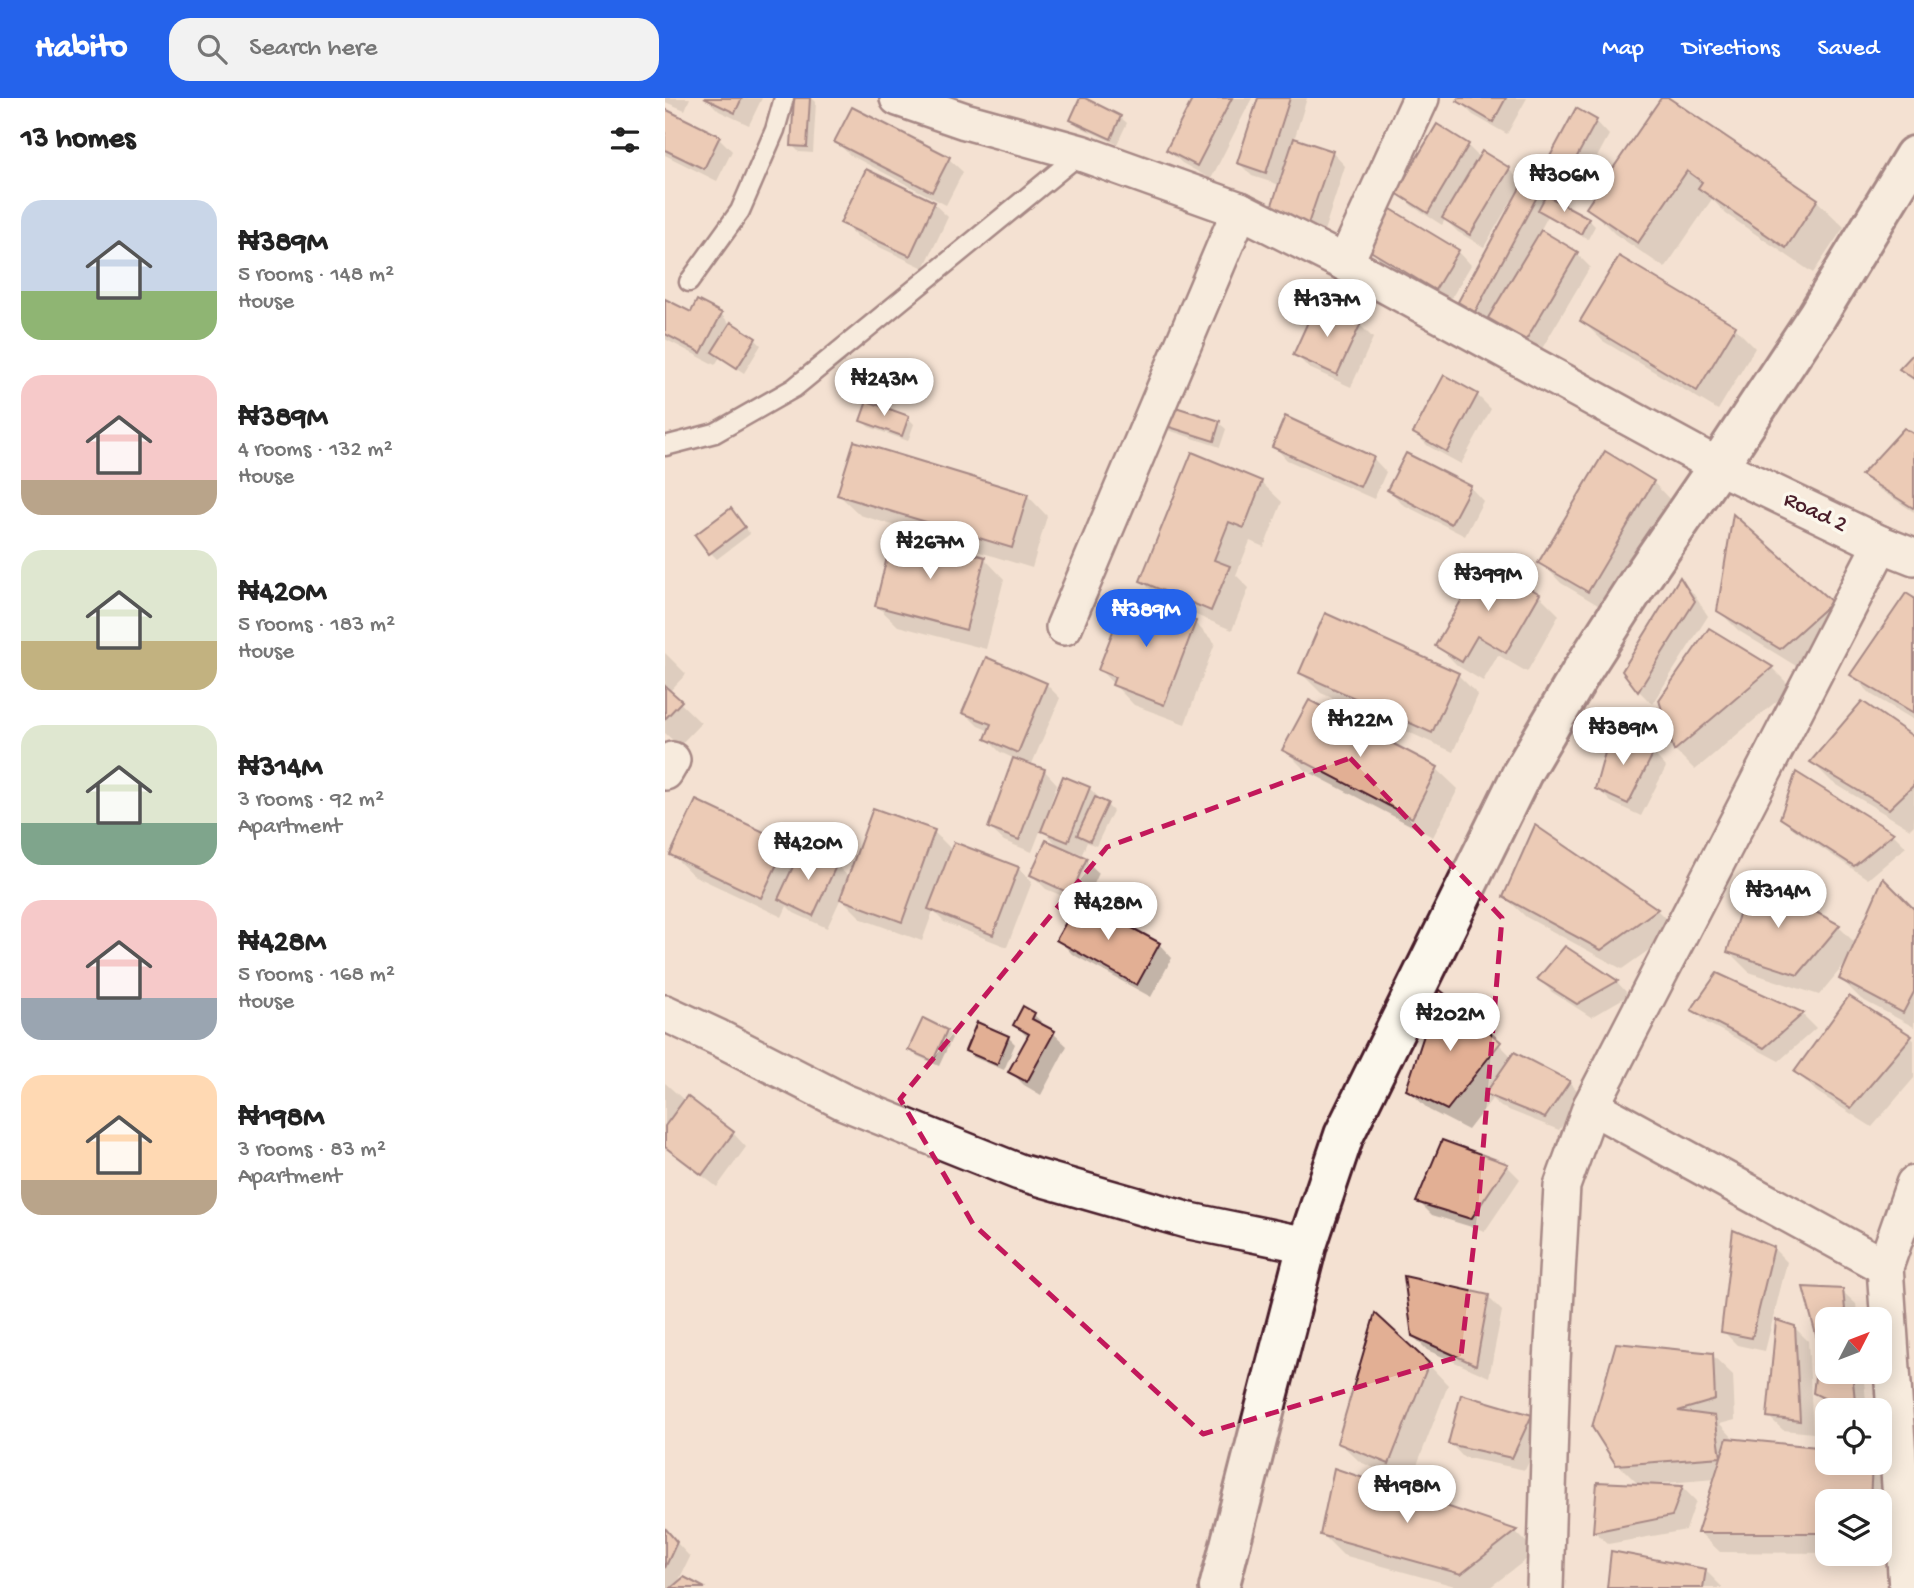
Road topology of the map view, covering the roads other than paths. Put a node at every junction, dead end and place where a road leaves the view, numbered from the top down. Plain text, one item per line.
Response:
1 (784, 98) edge
2 (898, 98) edge
3 (1421, 98) edge
4 (1081, 153) junction
5 (1914, 156) edge
6 (1903, 197) edge
7 (1240, 210) junction
8 (1345, 262) junction
9 (689, 282) dead end
10 (665, 446) edge
11 (1718, 466) junction
12 (1881, 544) junction
13 (1914, 557) edge
14 (1064, 627) dead end
15 (665, 1013) edge
16 (1591, 1106) junction
17 (1914, 1184) edge
18 (1307, 1245) junction
19 (1885, 1267) junction
20 (1219, 1588) edge
21 (1545, 1588) edge
22 (1907, 1588) edge

1 - 9 lane
2 - 4 street, Road 2
3 - 8 street
4 - 7 street, Road 2
4 - 10 lane
5 - 6 street
6 - 11 street
7 - 8 street, Road 2
7 - 14 street
8 - 11 street, Road 2
11 - 12 street, Road 2
11 - 18 street
12 - 13 street, Road 2
12 - 16 street
15 - 18 street
16 - 19 street
16 - 21 street
17 - 19 street
18 - 20 street
19 - 22 street

